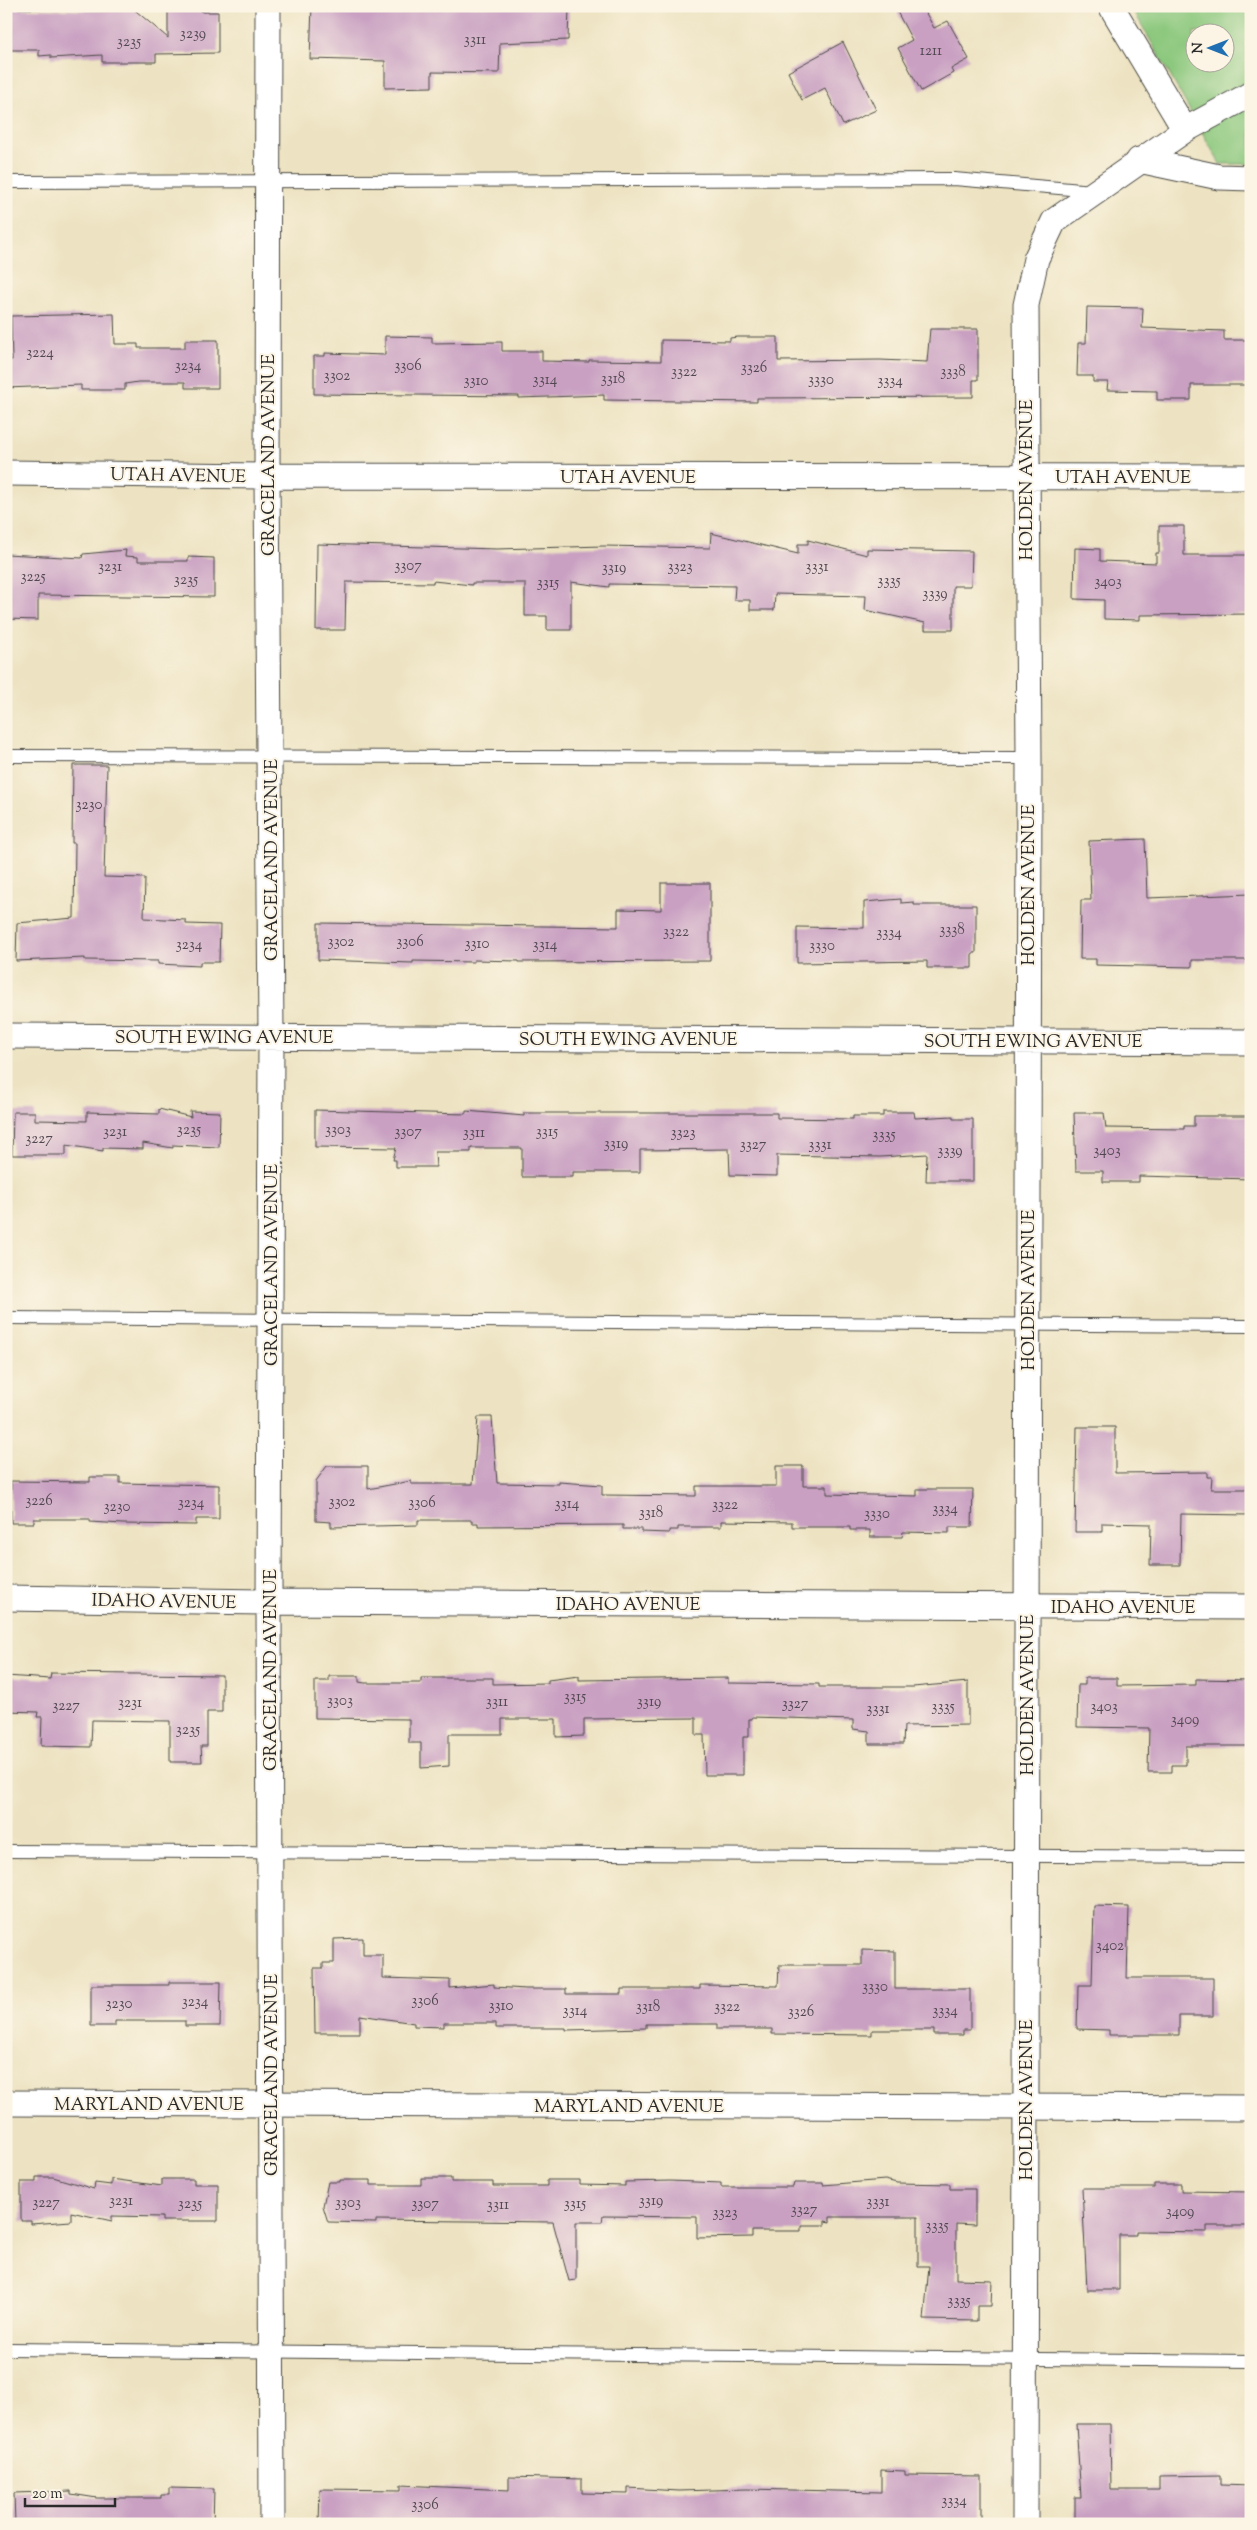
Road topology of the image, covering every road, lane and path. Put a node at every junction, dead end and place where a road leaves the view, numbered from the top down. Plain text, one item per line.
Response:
1 (268, 6) edge
2 (1111, 6) edge
3 (1251, 94) edge
4 (1185, 130) junction
5 (1139, 160) junction
6 (1251, 178) edge
7 (6, 182) edge
8 (267, 182) junction
9 (1096, 191) junction
10 (6, 472) edge
11 (267, 476) junction
12 (1251, 477) edge
13 (1025, 478) junction
14 (6, 756) edge
15 (270, 758) junction
16 (1028, 758) junction
17 (6, 1036) edge
18 (271, 1037) junction
19 (1028, 1041) junction
20 (1251, 1042) edge
21 (6, 1318) edge
22 (271, 1320) junction
23 (1028, 1324) junction
24 (1251, 1326) edge
25 (6, 1598) edge
26 (269, 1602) junction
27 (1028, 1606) junction
28 (1251, 1607) edge
29 (6, 1851) edge
30 (271, 1854) junction
31 (1026, 1855) junction
32 (1251, 1857) edge
33 (6, 2103) edge
34 (271, 2105) junction
35 (1026, 2106) junction
36 (1251, 2108) edge
37 (6, 2349) edge
38 (273, 2350) junction
39 (1025, 2359) junction
40 (1251, 2361) edge
41 (272, 2524) edge
42 (1025, 2524) edge

1 - 8 street, GRACELAND AVENUE
2 - 4 street
3 - 4 street, HOLDEN AVENUE
4 - 5 street, HOLDEN AVENUE
5 - 6 street
5 - 9 street, HOLDEN AVENUE
7 - 8 lane
8 - 9 lane
8 - 11 street, GRACELAND AVENUE
9 - 13 street, HOLDEN AVENUE
10 - 11 street, UTAH AVENUE
11 - 13 street, UTAH AVENUE
11 - 15 street, GRACELAND AVENUE
12 - 13 street, UTAH AVENUE
13 - 16 street, HOLDEN AVENUE
14 - 15 lane
15 - 16 lane
15 - 18 street, GRACELAND AVENUE
16 - 19 street, HOLDEN AVENUE
17 - 18 street, SOUTH EWING AVENUE
18 - 19 street, SOUTH EWING AVENUE
18 - 22 street, GRACELAND AVENUE
19 - 20 street, SOUTH EWING AVENUE
19 - 23 street, HOLDEN AVENUE
21 - 22 lane
22 - 23 lane
22 - 26 street, GRACELAND AVENUE
23 - 24 lane
23 - 27 street, HOLDEN AVENUE
25 - 26 street, IDAHO AVENUE
26 - 27 street, IDAHO AVENUE
26 - 30 street, GRACELAND AVENUE
27 - 28 street, IDAHO AVENUE
27 - 31 street, HOLDEN AVENUE
29 - 30 lane
30 - 31 lane
30 - 34 street, GRACELAND AVENUE
31 - 32 lane
31 - 35 street, HOLDEN AVENUE
33 - 34 street, MARYLAND AVENUE
34 - 35 street, MARYLAND AVENUE
34 - 38 street, GRACELAND AVENUE
35 - 36 street, MARYLAND AVENUE
35 - 39 street, HOLDEN AVENUE
37 - 38 lane
38 - 39 lane
38 - 41 street, GRACELAND AVENUE
39 - 40 lane
39 - 42 street, HOLDEN AVENUE

